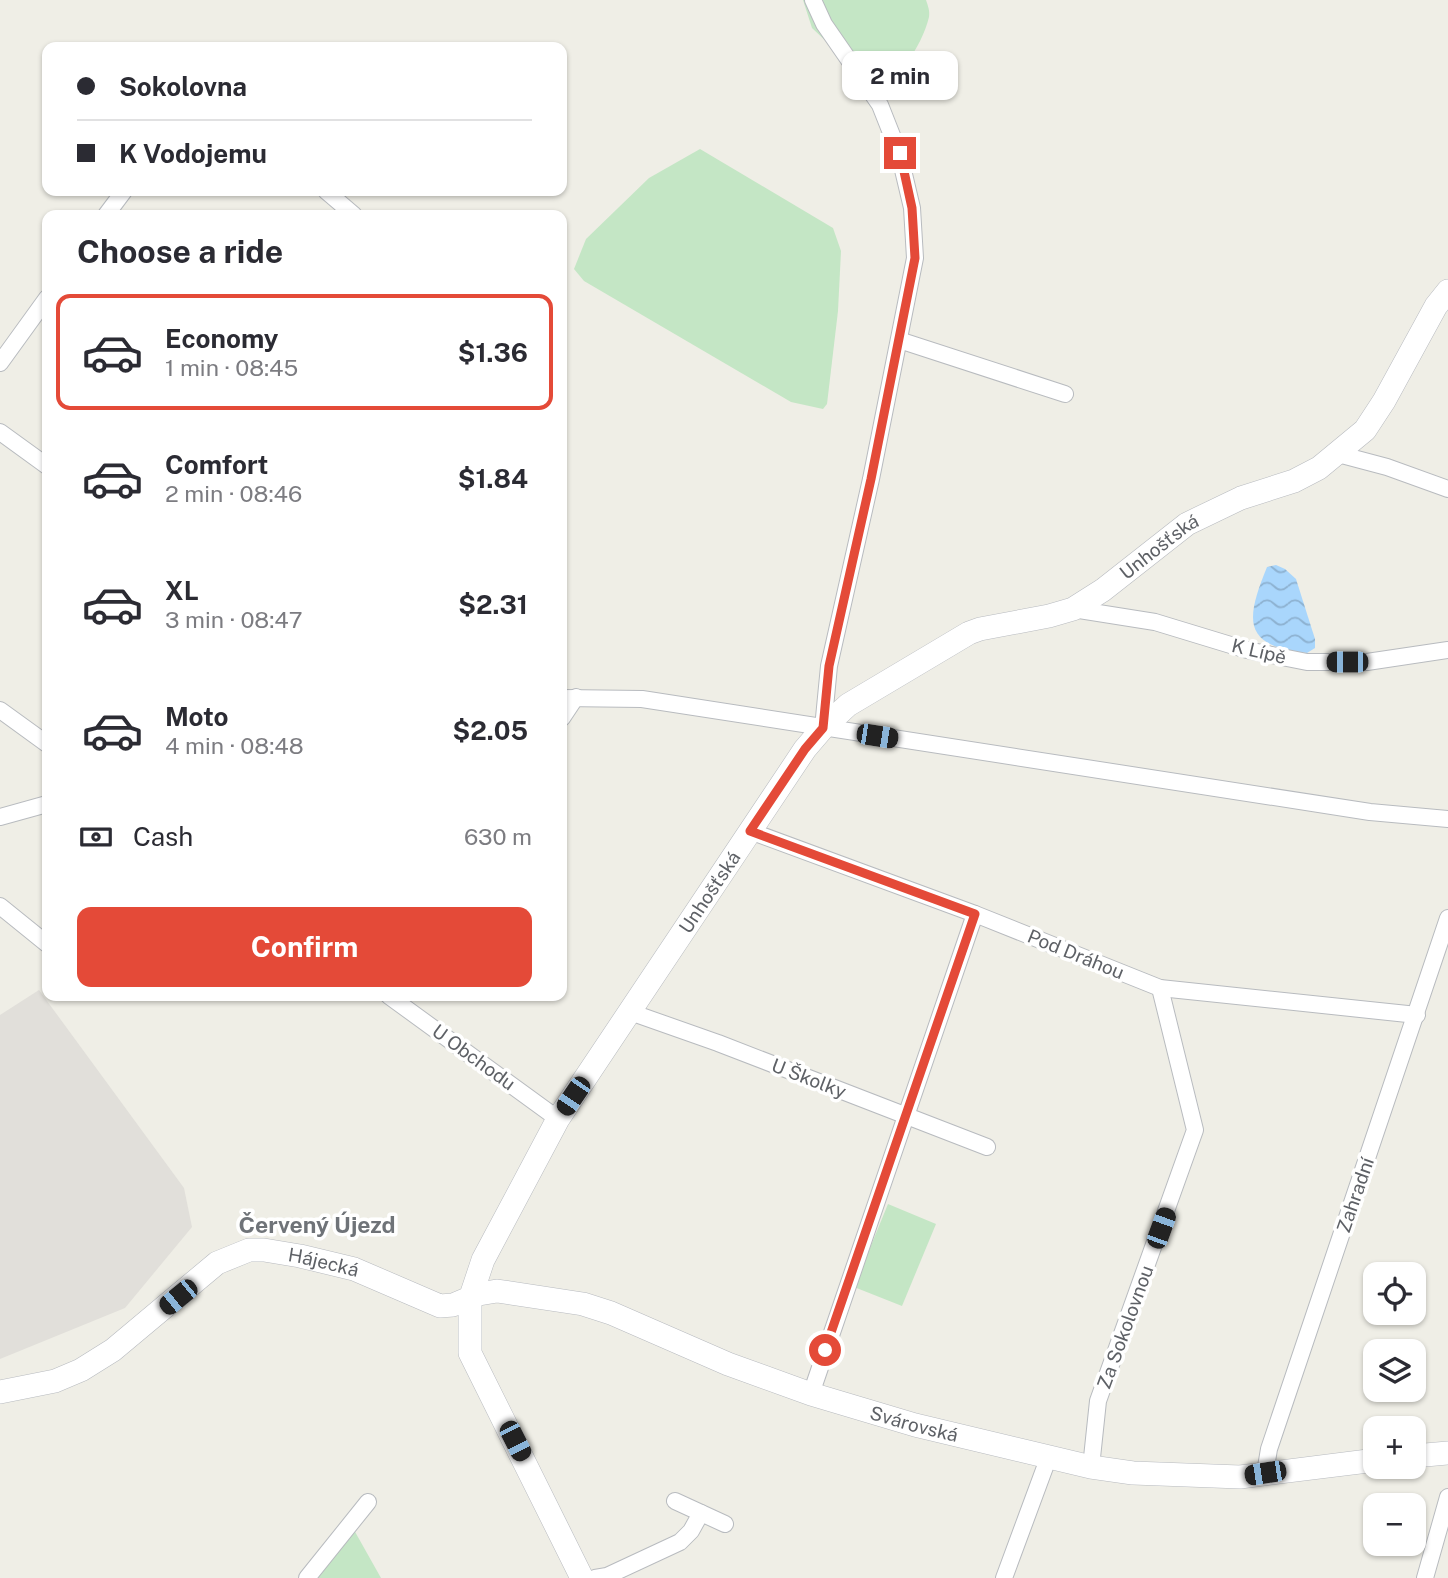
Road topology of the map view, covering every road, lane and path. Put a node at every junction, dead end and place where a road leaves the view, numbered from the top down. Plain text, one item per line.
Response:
1 (813, 0) edge
2 (332, 196) edge
3 (348, 210) edge
4 (1444, 301) edge
5 (42, 305) edge
6 (899, 340) junction
7 (0, 363) edge
8 (1065, 394) dead end
9 (0, 432) edge
10 (1338, 454) junction
11 (42, 462) edge
12 (1448, 489) edge
13 (1073, 609) junction
14 (1448, 650) edge
15 (569, 698) edge
16 (0, 710) edge
17 (823, 728) junction
18 (42, 740) edge
19 (42, 805) edge
20 (0, 817) edge
21 (1448, 819) edge
22 (750, 831) junction
23 (0, 906) edge
24 (975, 914) junction
25 (1448, 918) edge
26 (42, 940) edge
27 (1160, 988) junction
28 (396, 1001) edge
29 (630, 1012) junction
30 (1417, 1015) junction
31 (906, 1116) junction
32 (558, 1119) junction
33 (987, 1147) dead end
34 (470, 1299) junction
35 (0, 1392) edge
36 (811, 1394) junction
37 (1448, 1453) edge
38 (1426, 1455) edge
39 (1048, 1459) junction
40 (1363, 1462) edge
41 (1091, 1467) junction
42 (1265, 1473) junction
43 (1448, 1497) edge
44 (675, 1501) dead end
45 (368, 1502) dead end
46 (701, 1514) junction
47 (725, 1524) dead end
48 (307, 1578) edge
49 (582, 1578) edge
50 (596, 1578) edge
51 (1004, 1578) edge
52 (1425, 1578) edge

1 - 6 street
2 - 3 street
4 - 10 main road, Unhošťská
5 - 7 street
6 - 8 street
6 - 17 street
9 - 11 street
10 - 12 street
10 - 13 main road, Unhošťská
13 - 14 street, K Lípě
13 - 17 main road, Unhošťská
15 - 17 street
16 - 18 street
17 - 21 street
17 - 22 main road, Unhošťská
19 - 20 street
22 - 24 street, Pod Dráhou
22 - 29 main road, Unhošťská
23 - 26 street
24 - 27 street, Pod Dráhou
24 - 31 street
25 - 30 street, Zahradní
27 - 30 street, Pod Dráhou
27 - 41 street, Za Sokolovnou
28 - 32 street, U Obchodu
29 - 31 street, U Školky
29 - 32 main road, Unhošťská
30 - 42 street, Zahradní
31 - 33 street, U Školky
31 - 36 street
32 - 34 main road, Unhošťská
34 - 35 main road, Hájecká
34 - 36 main road, Svárovská
34 - 49 main road, Unhošťská
36 - 39 main road, Svárovská
37 - 38 main road
39 - 41 main road, Svárovská
39 - 51 street
40 - 42 main road, Svárovská
41 - 42 main road, Svárovská
43 - 52 street
44 - 46 street
45 - 48 street
46 - 47 street
46 - 50 street

